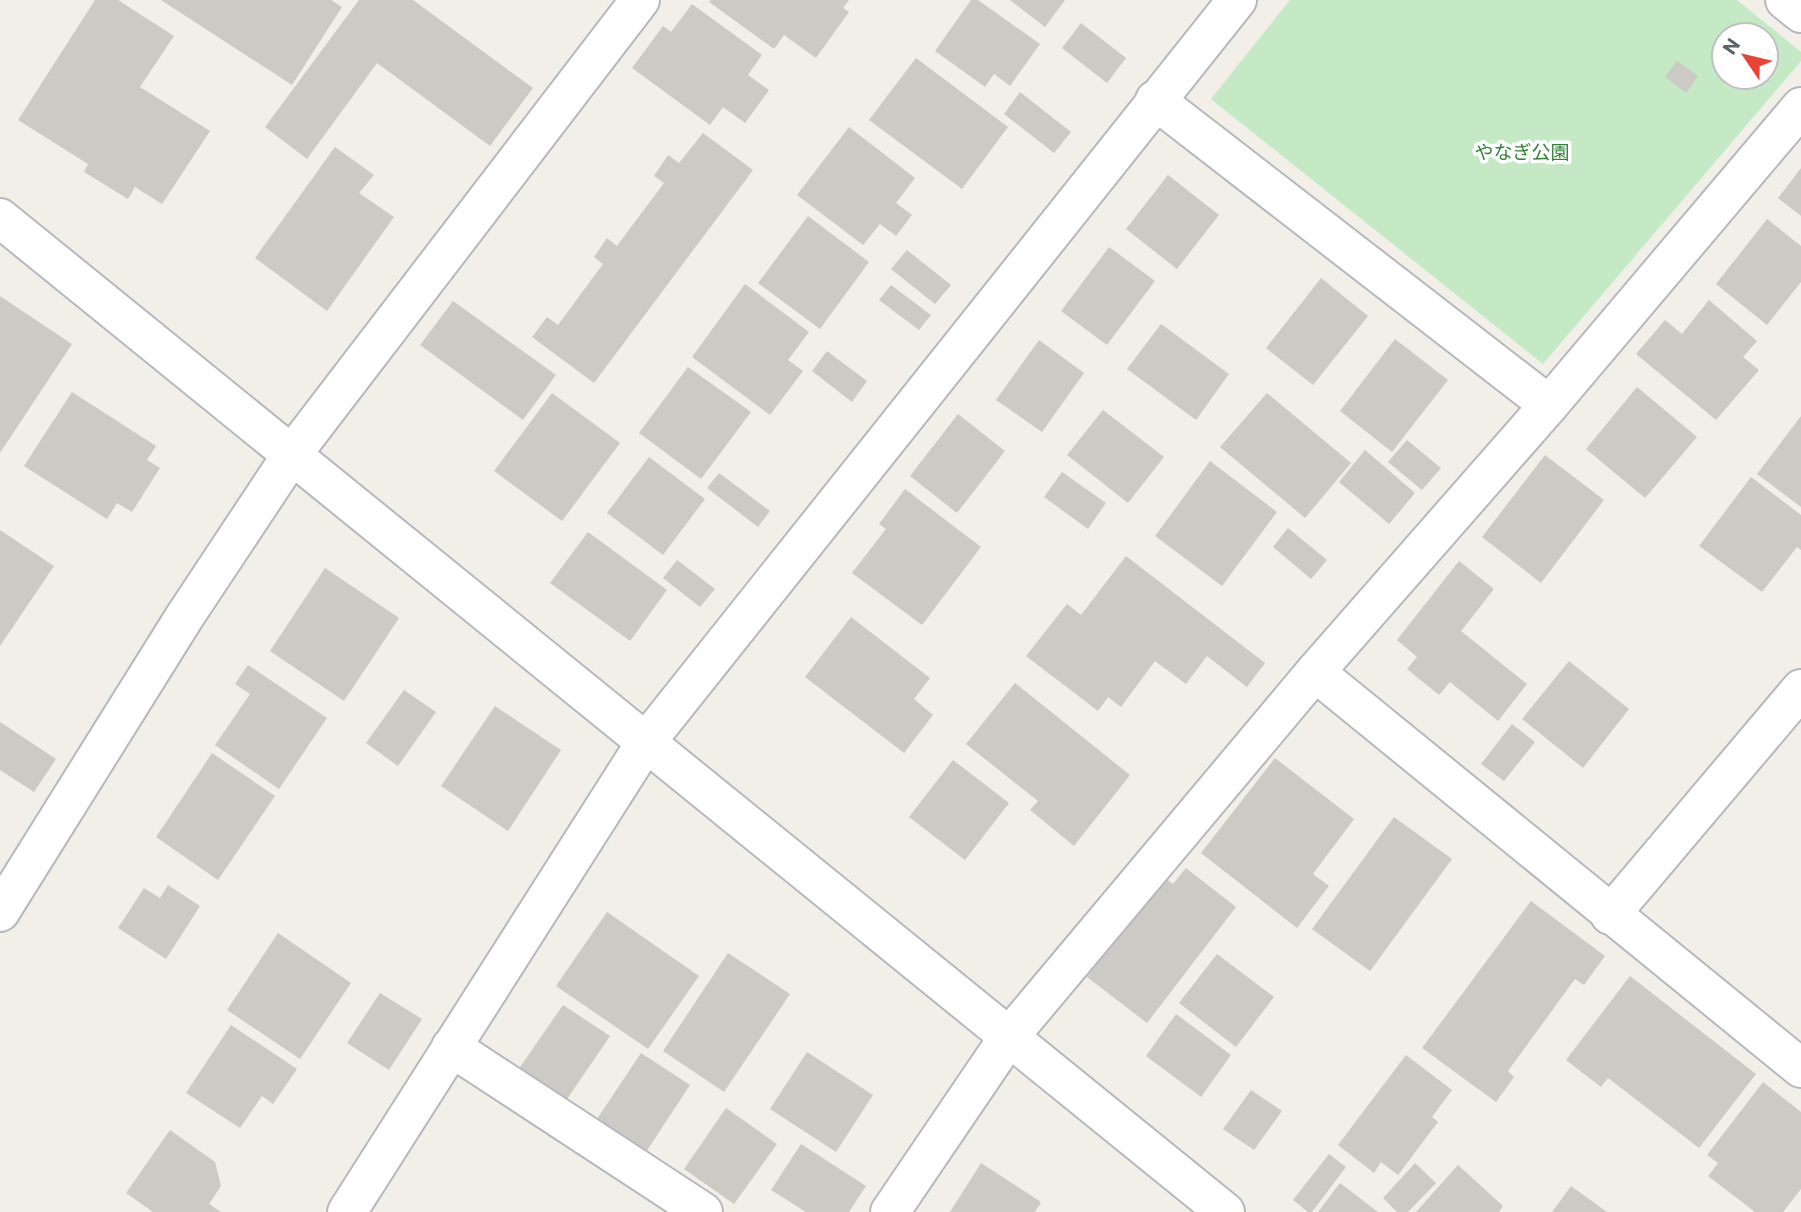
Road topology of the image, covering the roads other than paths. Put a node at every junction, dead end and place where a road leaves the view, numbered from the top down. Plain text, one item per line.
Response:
1 (640, 0) edge
2 (1237, 0) edge
3 (1785, 0) edge
4 (1801, 13) edge
5 (1155, 100) junction
6 (1801, 107) edge
7 (0, 218) edge
8 (1549, 405) junction
9 (293, 453) junction
10 (1315, 672) junction
11 (1801, 689) edge
12 (646, 742) junction
13 (0, 912) edge
14 (1610, 915) junction
15 (1008, 1038) junction
16 (451, 1047) junction
17 (1801, 1068) edge
18 (347, 1212) edge
19 (703, 1212) edge
20 (890, 1212) edge
21 (1225, 1212) edge

1 - 9 street
2 - 5 street
3 - 4 street
5 - 8 street
5 - 12 street
6 - 8 street
7 - 9 street
8 - 10 street
9 - 12 street
9 - 13 street
10 - 14 street
10 - 15 street
11 - 14 street
12 - 15 street
12 - 16 street
14 - 17 street
15 - 20 street
15 - 21 street
16 - 18 street
16 - 19 street

